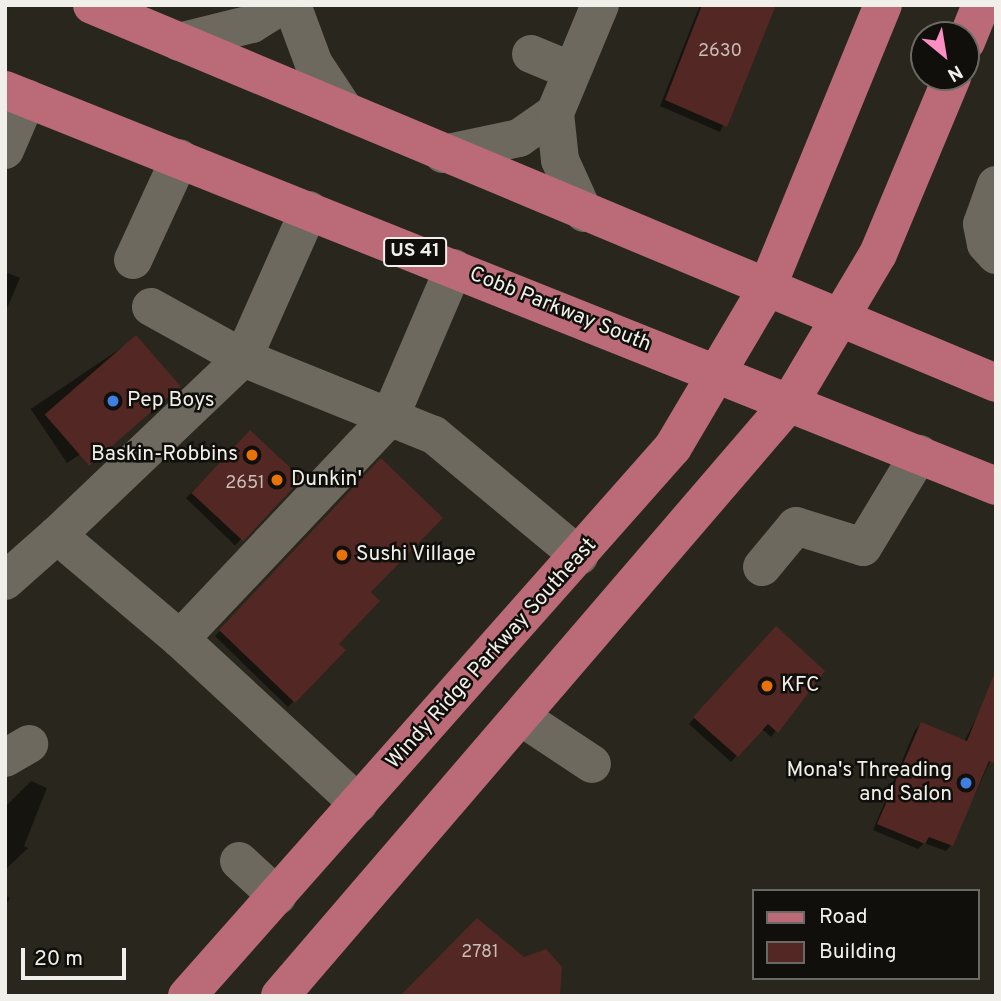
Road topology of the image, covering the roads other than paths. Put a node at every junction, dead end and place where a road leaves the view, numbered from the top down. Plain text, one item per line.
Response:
1 (92, 5) edge
2 (283, 5) edge
3 (292, 5) edge
4 (600, 5) edge
5 (883, 5) edge
6 (179, 41) junction
7 (531, 54) dead end
8 (572, 71) junction
9 (945, 91) edge
10 (16, 94) edge
11 (345, 111) junction
12 (555, 113) junction
13 (5, 149) edge
14 (443, 154) junction
15 (180, 158) junction
16 (996, 185) edge
17 (309, 210) junction
18 (584, 213) junction
19 (996, 255) edge
20 (133, 260) dead end
21 (454, 268) junction
22 (766, 290) junction
23 (151, 307) dead end
24 (842, 319) junction
25 (243, 358) junction
26 (721, 374) junction
27 (996, 383) edge
28 (790, 402) junction
29 (390, 417) junction
30 (919, 454) junction
31 (996, 485) edge
32 (57, 535) junction
33 (579, 556) junction
34 (762, 567) dead end
35 (5, 581) edge
36 (180, 639) junction
37 (521, 717) junction
38 (592, 764) dead end
39 (359, 804) junction
40 (239, 861) dead end
41 (277, 896) junction
42 (187, 996) edge
43 (280, 996) edge

1 - 6 main road
2 - 6 lane
3 - 11 lane
4 - 8 lane
5 - 22 main road, Windy Ridge Parkway Southeast
6 - 11 main road
7 - 8 lane
8 - 12 lane
9 - 24 main road
10 - 13 lane
10 - 15 main road, Cobb Parkway South / US 41
11 - 14 main road
12 - 14 lane
12 - 18 lane
14 - 18 main road
15 - 17 main road, Cobb Parkway South / US 41
15 - 20 lane
16 - 19 lane
17 - 21 main road, Cobb Parkway South / US 41
17 - 25 lane
18 - 22 main road
21 - 26 main road, Cobb Parkway South / US 41
21 - 29 lane
22 - 24 main road
22 - 26 main road, Windy Ridge Parkway Southeast
23 - 25 lane
24 - 27 main road
24 - 28 main road
25 - 29 lane
25 - 32 lane
26 - 28 main road, Cobb Parkway South / US 41
26 - 33 main road, Windy Ridge Parkway Southeast
28 - 30 main road, Cobb Parkway South / US 41
28 - 37 main road
29 - 33 lane
29 - 36 lane
30 - 31 main road, Cobb Parkway South / US 41
30 - 34 lane
32 - 35 lane
32 - 36 lane
33 - 39 main road, Windy Ridge Parkway Southeast
36 - 39 lane
37 - 38 lane
37 - 43 main road
39 - 41 main road, Windy Ridge Parkway Southeast
40 - 41 lane
41 - 42 main road, Windy Ridge Parkway Southeast

